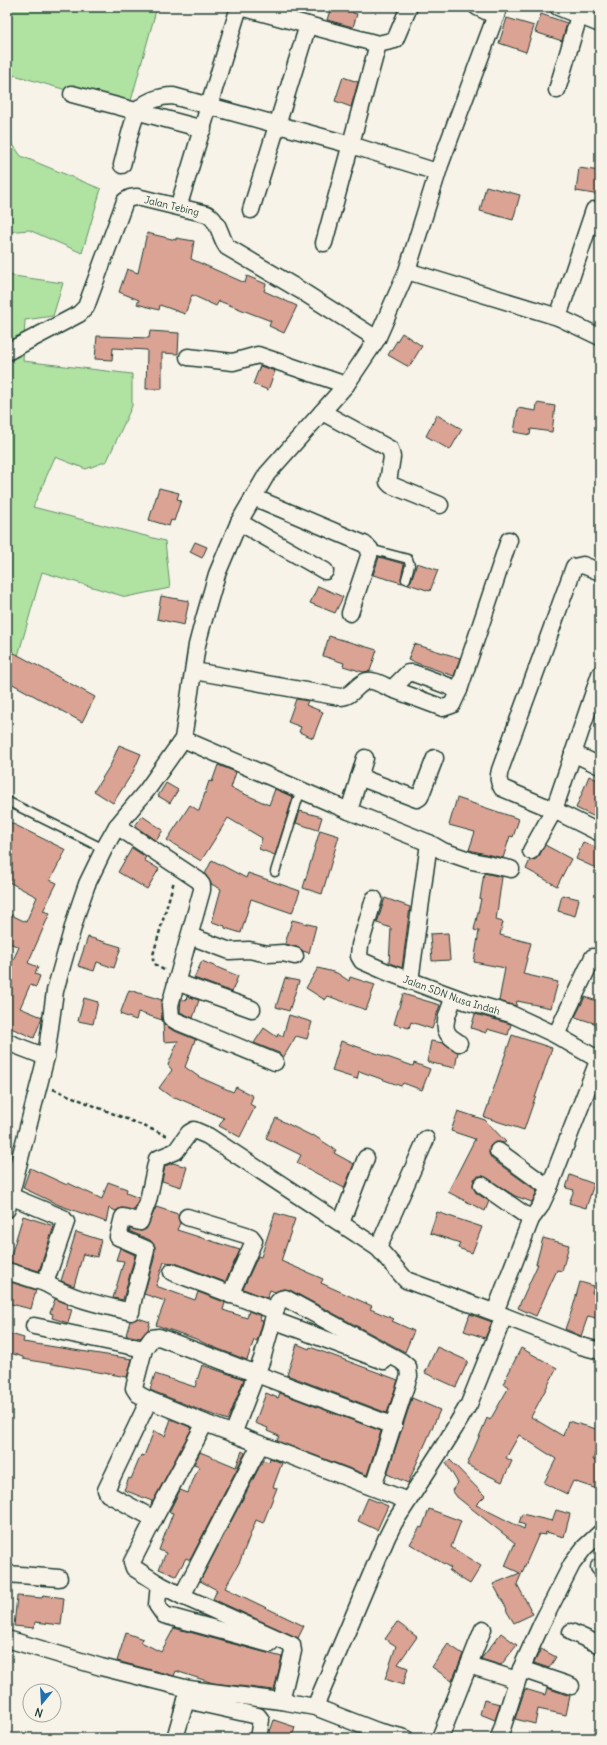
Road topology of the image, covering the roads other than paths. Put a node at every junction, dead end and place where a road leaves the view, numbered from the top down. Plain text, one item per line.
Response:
1 (240, 7) edge
2 (409, 7) edge
3 (477, 7) edge
4 (558, 7) edge
5 (497, 11) edge
6 (579, 16) junction
7 (600, 24) edge
8 (308, 25) junction
9 (378, 44) junction
10 (557, 90) dead end
11 (72, 94) dead end
12 (210, 105) junction
13 (137, 112) junction
14 (277, 124) junction
15 (203, 129) junction
16 (351, 145) junction
17 (122, 165) dead end
18 (437, 172) junction
19 (182, 198) dead end
20 (251, 210) dead end
21 (594, 210) dead end
22 (324, 243) dead end
23 (407, 271) junction
24 (558, 317) junction
25 (600, 337) edge
26 (378, 339) junction
27 (10, 351) edge
28 (188, 357) dead end
29 (346, 385) junction
30 (322, 412) junction
31 (253, 496) junction
32 (440, 505) dead end
33 (239, 522) junction
34 (509, 540) dead end
35 (370, 549) junction
36 (325, 571) dead end
37 (600, 572) edge
38 (406, 579) dead end
39 (350, 613) dead end
40 (194, 671) junction
41 (600, 674) edge
42 (392, 689) junction
43 (459, 690) junction
44 (596, 697) edge
45 (183, 739) junction
46 (573, 753) junction
47 (365, 758) dead end
48 (435, 758) dead end
49 (600, 766) edge
50 (359, 778) junction
51 (301, 789) junction
52 (7, 801) edge
53 (554, 810) junction
54 (348, 811) junction
55 (117, 826) junction
56 (600, 832) edge
57 (429, 843) junction
58 (104, 849) junction
59 (531, 851) dead end
60 (511, 869) dead end
61 (274, 872) dead end
62 (374, 900) dead end
63 (190, 936) junction
64 (295, 956) dead end
65 (593, 957) dead end
66 (177, 980) junction
67 (410, 981) junction
68 (454, 997) junction
69 (252, 1009) dead end
70 (556, 1036) junction
71 (7, 1042) edge
72 (459, 1043) dead end
73 (46, 1057) junction
74 (599, 1058) edge
75 (275, 1062) dead end
76 (426, 1139) dead end
77 (498, 1151) dead end
78 (366, 1158) dead end
79 (482, 1185) dead end
80 (549, 1188) junction
81 (9, 1203) edge
82 (187, 1217) dead end
83 (531, 1218) junction
84 (340, 1223) junction
85 (378, 1248) junction
86 (7, 1271) edge
87 (172, 1272) dead end
88 (45, 1283) junction
89 (230, 1295) junction
90 (499, 1314) junction
91 (274, 1316) junction
92 (34, 1326) dead end
93 (144, 1349) junction
94 (600, 1351) edge
95 (410, 1370) junction
96 (257, 1373) junction
97 (149, 1400) junction
98 (205, 1423) junction
99 (394, 1426) junction
100 (233, 1434) junction
101 (260, 1445) junction
102 (373, 1487) junction
103 (408, 1501) junction
104 (154, 1519) junction
105 (600, 1533) edge
106 (7, 1574) edge
107 (59, 1578) dead end
108 (159, 1584) junction
109 (182, 1596) junction
110 (483, 1629) dead end
111 (571, 1632) dead end
112 (7, 1639) edge
113 (600, 1645) edge
114 (293, 1651) junction
115 (469, 1665) junction
116 (519, 1674) junction
117 (571, 1686) dead end
118 (188, 1694) junction
119 (282, 1701) junction
120 (315, 1707) junction
121 (376, 1734) edge
122 (176, 1738) edge
123 (258, 1738) edge
124 (405, 1738) edge
125 (440, 1738) edge
126 (499, 1738) edge

1 - 8 street
1 - 12 street
2 - 9 street
3 - 5 street
4 - 6 street
5 - 18 street
6 - 7 street
6 - 10 street
8 - 9 street
8 - 14 street
9 - 16 street
11 - 13 street
12 - 13 street
12 - 14 street
12 - 15 street
13 - 15 street
13 - 17 street
14 - 16 street
14 - 20 street
15 - 19 street
16 - 18 street
16 - 22 street
18 - 23 street
21 - 24 street
23 - 24 street
23 - 26 street
24 - 25 street
26 - 27 street, Jalan Tebing
26 - 29 street
28 - 29 street
29 - 30 street
30 - 31 street
30 - 32 street
31 - 33 street
31 - 35 street
33 - 36 street
33 - 40 street
34 - 43 street
35 - 38 lane
35 - 39 street
37 - 53 street
40 - 42 street
40 - 45 street
41 - 44 street
42 - 43 street
42 - 43 street
44 - 46 street
45 - 51 street
45 - 55 street
46 - 49 street
46 - 53 street
47 - 50 street
48 - 50 street
50 - 54 street
51 - 54 street
51 - 61 lane
52 - 58 lane
53 - 56 street
53 - 59 street
54 - 57 street
55 - 58 street
55 - 63 street
57 - 60 street
57 - 67 street
58 - 73 street
62 - 67 street, Jalan SDN Nusa Indah
63 - 64 street
63 - 66 street
65 - 70 street
66 - 69 street
66 - 75 street
67 - 68 street, Jalan SDN Nusa Indah
68 - 70 street, Jalan SDN Nusa Indah
68 - 72 street
70 - 74 street, Jalan SDN Nusa Indah
71 - 73 street
73 - 81 street
74 - 80 street, Jalan SDN Nusa Indah
76 - 85 street
77 - 80 street
78 - 84 street
79 - 83 street
80 - 83 street, Jalan SDN Nusa Indah
81 - 88 street
82 - 89 street
83 - 90 street, Jalan SDN Nusa Indah
84 - 85 street
84 - 88 street
85 - 90 street
86 - 88 street
87 - 89 street
89 - 91 street
90 - 94 street
90 - 103 street, Jalan SDN Nusa Indah
91 - 95 street
91 - 95 street
91 - 96 street
92 - 93 street
93 - 96 street
93 - 97 street
95 - 99 street
96 - 99 street
96 - 100 street
97 - 98 street
97 - 104 street
98 - 100 street
98 - 104 street
99 - 102 street
100 - 101 street
101 - 102 street
101 - 109 street
102 - 103 street
103 - 120 street, Jalan SDN Nusa Indah
104 - 108 street
105 - 116 street
106 - 107 street
108 - 109 street
108 - 114 street
109 - 114 street
110 - 115 street
111 - 113 street
112 - 118 street
114 - 119 street
115 - 116 street
115 - 125 street
116 - 117 street
116 - 126 street
118 - 119 street
118 - 122 street
118 - 123 street
119 - 120 street
120 - 121 street
121 - 124 street

